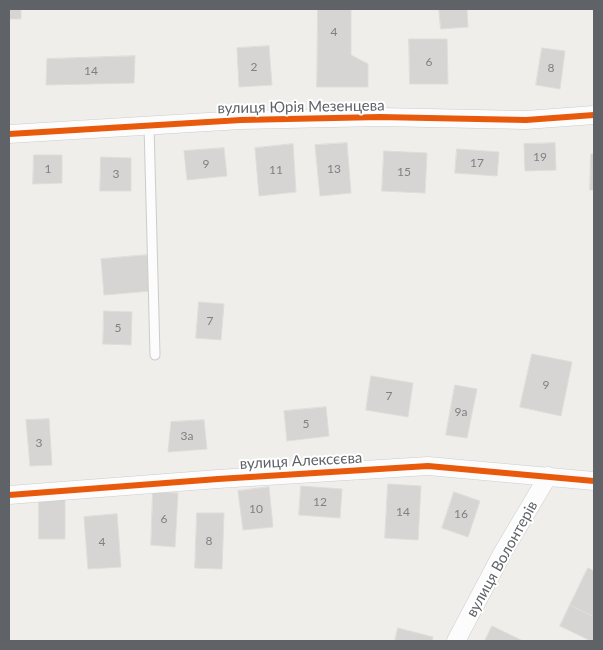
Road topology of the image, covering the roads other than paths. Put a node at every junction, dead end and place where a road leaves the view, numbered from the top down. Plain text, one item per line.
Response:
1 (594, 115) edge
2 (150, 125) junction
3 (9, 134) edge
4 (155, 355) dead end
5 (548, 476) junction
6 (594, 482) edge
7 (9, 495) edge
8 (456, 641) edge

1 - 2 street, вулиця Юрія Мезенцева
2 - 3 street, вулиця Юрія Мезенцева
2 - 4 lane
5 - 6 street, вулиця Алексєєва
5 - 7 street, вулиця Алексєєва
5 - 8 street, вулиця Волонтерів

